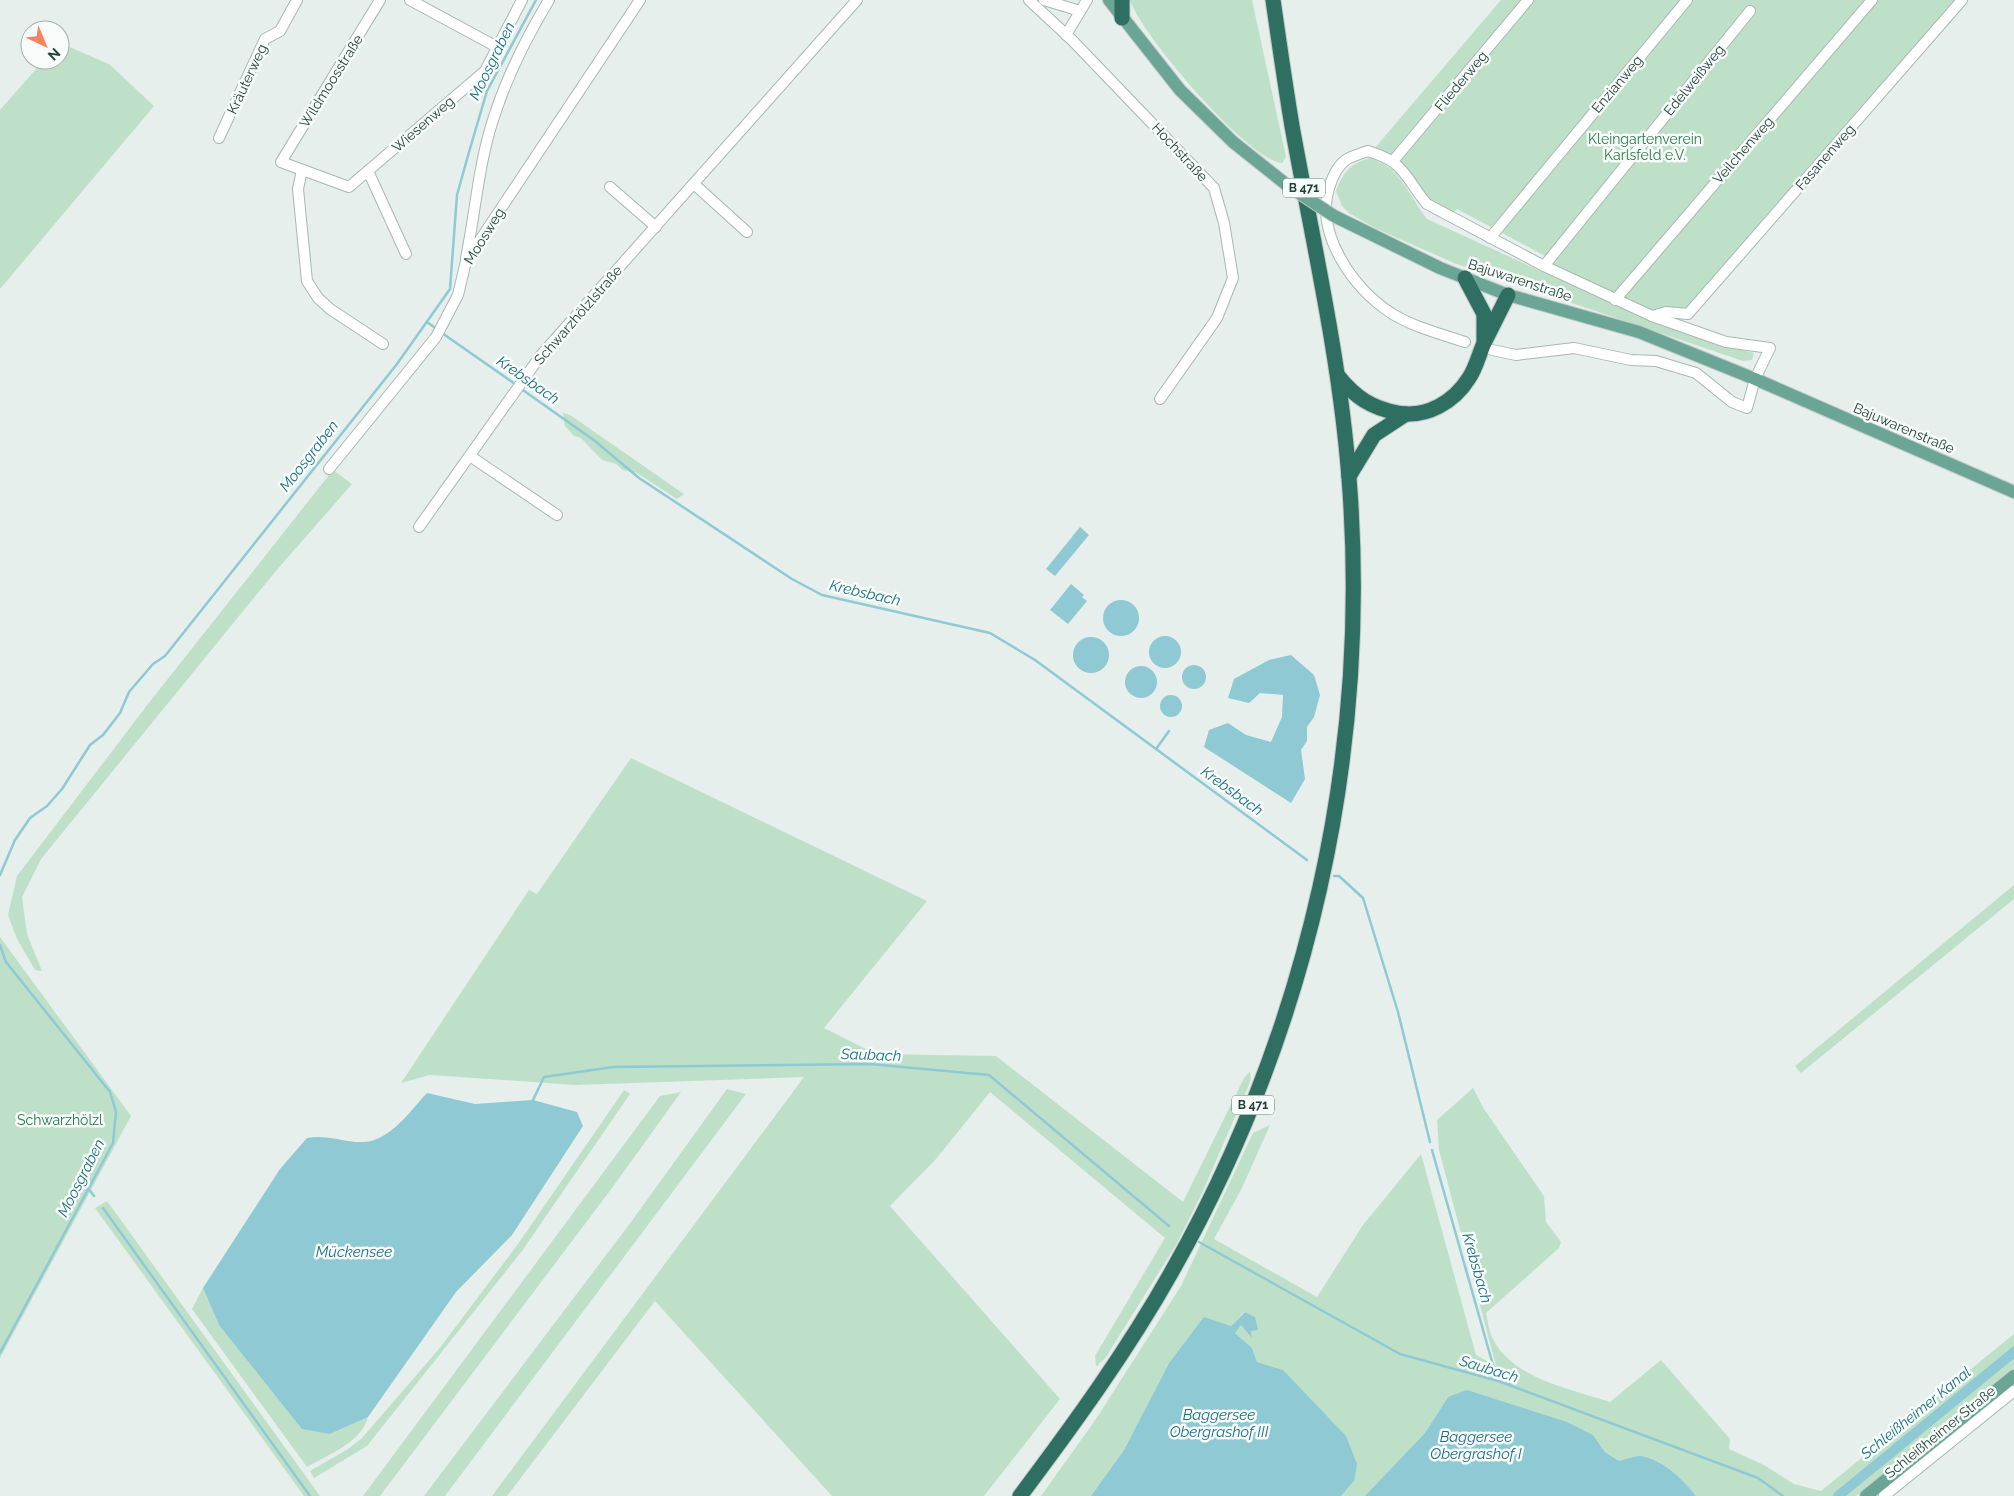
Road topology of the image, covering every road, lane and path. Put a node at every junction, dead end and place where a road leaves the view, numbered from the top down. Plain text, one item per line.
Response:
1 (298, 0) edge
2 (380, 0) edge
3 (410, 0) edge
4 (522, 0) edge
5 (549, 0) edge
6 (857, 0) edge
7 (1029, 0) edge
8 (1044, 0) edge
9 (1087, 0) edge
10 (1109, 0) edge
11 (1122, 0) edge
12 (1273, 0) edge
13 (1528, 0) edge
14 (1687, 0) edge
15 (1872, 0) edge
16 (1962, 0) edge
17 (636, 1) edge
18 (1080, 11) junction
19 (1750, 11) dead end
20 (1122, 18) junction
21 (1066, 35) junction
22 (497, 47) junction
23 (219, 138) dead end
24 (281, 162) joint
25 (1393, 162) junction
26 (302, 170) junction
27 (368, 171) junction
28 (694, 184) junction
29 (610, 187) dead end
30 (656, 227) junction
31 (471, 229) junction
32 (747, 232) dead end
33 (484, 234) junction
34 (1490, 238) junction
35 (406, 254) dead end
36 (466, 261) junction
37 (1544, 266) junction
38 (1465, 278) junction
39 (1508, 295) junction
40 (1616, 300) junction
41 (1652, 316) junction
42 (1465, 342) dead end
43 (383, 344) dead end
44 (1488, 347) junction
45 (1338, 376) junction
46 (1755, 379) junction
47 (1160, 400) dead end
48 (1406, 414) junction
49 (470, 456) junction
50 (329, 469) dead end
51 (1349, 476) junction
52 (2014, 492) edge
53 (557, 515) dead end
54 (419, 527) dead end
55 (2014, 1376) edge
56 (2014, 1391) edge
57 (1020, 1496) edge
58 (1866, 1496) edge
59 (1884, 1496) edge

1 - 23 street, Kräuterweg
2 - 24 street, Wildmoosstraße
3 - 22 street
4 - 22 street, Wiesenweg
5 - 31 street
6 - 28 street, Schwarzhölzlstraße
7 - 21 street, Hochstraße
8 - 18 street
9 - 18 street
10 - 20 main road, Bajuwarenstraße
11 - 20 highway
12 - 45 highway, B 471
13 - 25 street, Fliederweg
14 - 34 street, Enzianweg
15 - 40 street, Veilchenweg
16 - 41 street, Fasanenweg
17 - 33 street, Moosweg
18 - 21 street
19 - 37 street, Edelweißweg
20 - 38 main road, Bajuwarenstraße, bridge
21 - 47 street, Hochstraße
22 - 27 street, Wiesenweg
24 - 26 street, Wiesenweg
25 - 34 street, Bajuwarenstraße
25 - 42 street
26 - 27 street, Wiesenweg
26 - 43 street
27 - 35 street
28 - 30 street, Schwarzhölzlstraße
28 - 32 street
29 - 30 street
30 - 49 street, Schwarzhölzlstraße
31 - 33 street
31 - 36 street
33 - 36 street, Moosweg
34 - 37 street, Bajuwarenstraße
36 - 50 street, Moosweg
37 - 40 street, Bajuwarenstraße
38 - 39 main road, Bajuwarenstraße
38 - 44 highway
39 - 44 highway
39 - 46 main road, Bajuwarenstraße
40 - 41 street, Bajuwarenstraße
41 - 46 street, Bajuwarenstraße
44 - 46 street
44 - 48 highway
45 - 48 highway
45 - 51 highway, B 471
46 - 52 main road, Bajuwarenstraße
48 - 51 highway
49 - 53 street
49 - 54 street, Schwarzhölzlstraße
51 - 57 highway, B 471
55 - 58 main road, Schleißheimer Straße
56 - 59 street, Schleißheimer Straße

